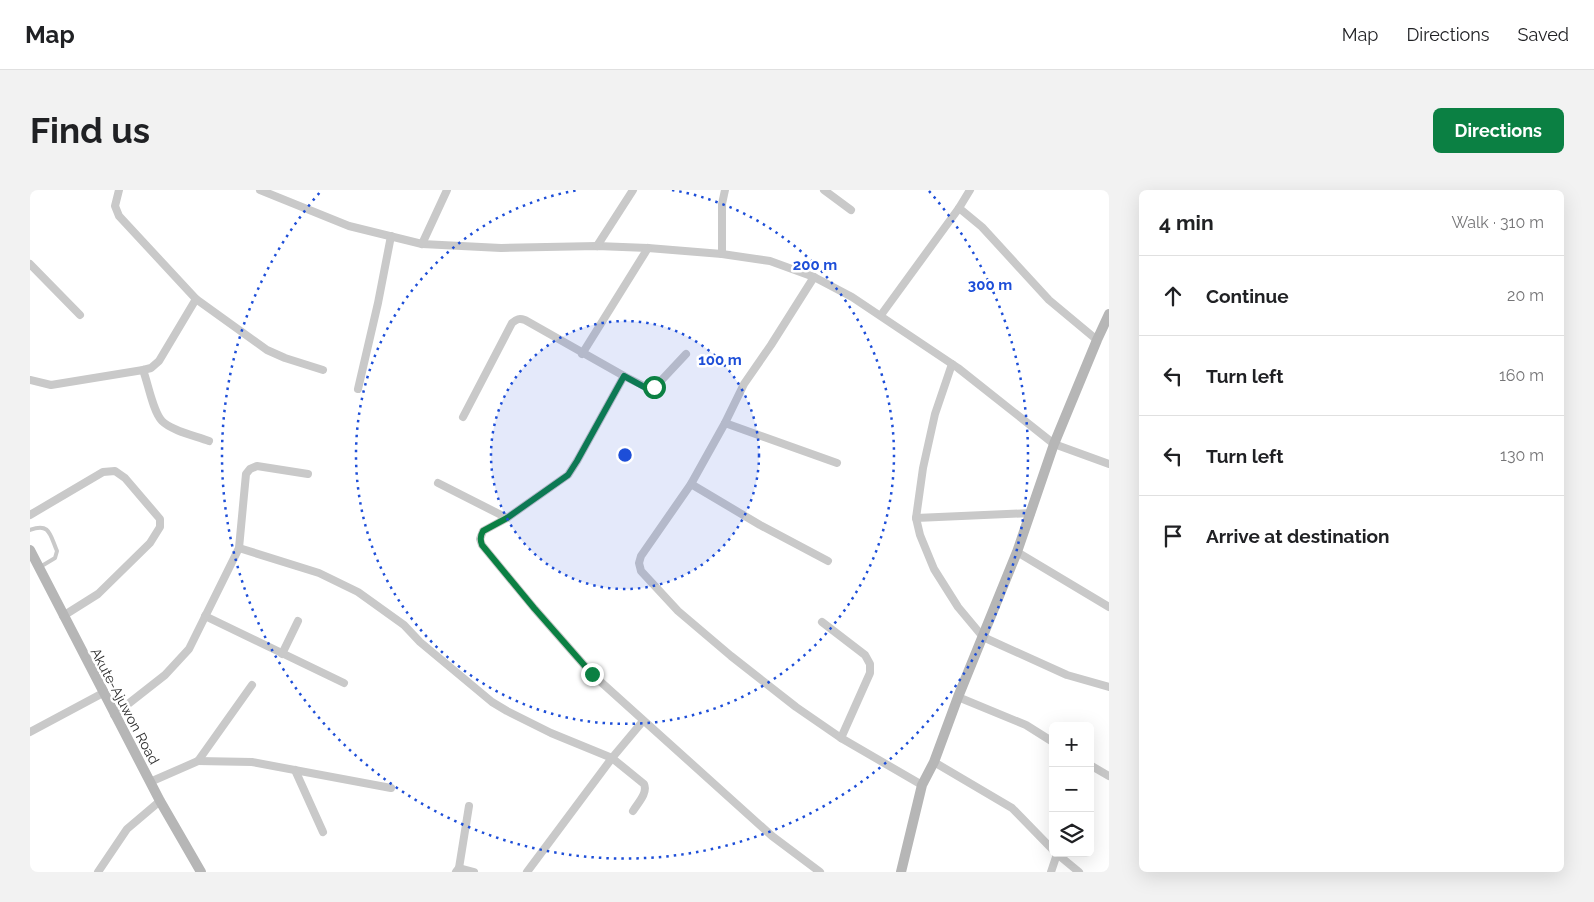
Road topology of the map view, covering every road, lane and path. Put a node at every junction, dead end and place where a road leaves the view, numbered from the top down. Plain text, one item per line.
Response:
1 (119, 190) edge
2 (260, 190) edge
3 (446, 190) edge
4 (632, 190) edge
5 (725, 190) edge
6 (824, 190) edge
7 (970, 190) edge
8 (959, 208) junction
9 (851, 210) dead end
10 (391, 236) junction
11 (422, 244) junction
12 (598, 246) junction
13 (648, 248) junction
14 (722, 254) junction
15 (30, 264) edge
16 (814, 277) junction
17 (196, 299) junction
18 (881, 314) junction
19 (1109, 314) edge
20 (80, 315) dead end
21 (1097, 340) junction
22 (582, 354) junction
23 (686, 354) dead end
24 (952, 364) junction
25 (143, 370) junction
26 (323, 370) dead end
27 (624, 376) junction
28 (30, 380) edge
29 (358, 389) dead end
30 (463, 417) dead end
31 (725, 423) junction
32 (209, 440) dead end
33 (1054, 444) junction
34 (838, 463) dead end
35 (1109, 464) edge
36 (308, 474) dead end
37 (438, 483) dead end
38 (691, 484) junction
39 (1031, 513) junction
40 (30, 515) edge
41 (507, 518) junction
42 (916, 518) junction
43 (30, 530) edge
44 (239, 548) junction
45 (1017, 552) junction
46 (33, 559) edge
47 (828, 561) dead end
48 (1109, 608) edge
49 (63, 616) junction
50 (205, 616) junction
51 (298, 621) dead end
52 (822, 622) dead end
53 (983, 637) junction
54 (282, 654) junction
55 (344, 683) dead end
56 (252, 685) dead end
57 (1109, 687) edge
58 (103, 693) junction
59 (958, 697) junction
60 (114, 715) junction
61 (643, 721) junction
62 (30, 732) edge
63 (842, 738) junction
64 (1049, 739) edge
65 (612, 758) junction
66 (198, 761) junction
67 (934, 762) junction
68 (1093, 767) edge
69 (295, 770) junction
70 (1109, 776) edge
71 (150, 782) junction
72 (922, 785) junction
73 (391, 788) dead end
74 (160, 801) junction
75 (469, 806) dead end
76 (633, 810) dead end
77 (323, 832) dead end
78 (1049, 846) edge
79 (1054, 857) edge
80 (1061, 857) edge
81 (457, 870) edge
82 (198, 871) edge
83 (98, 872) edge
84 (474, 872) edge
85 (527, 872) edge
86 (820, 872) edge
87 (901, 872) edge
88 (1051, 872) edge
89 (1079, 872) edge

1 - 17 street
2 - 10 street
3 - 11 street
4 - 12 street
5 - 14 street
6 - 9 street
7 - 8 street
8 - 18 street
8 - 21 street
10 - 11 street
10 - 29 street
11 - 12 street
12 - 13 street
13 - 14 street
13 - 22 street
14 - 16 street
15 - 20 street
16 - 18 street
16 - 31 street
17 - 25 street
17 - 26 street
18 - 24 street
19 - 21 street
21 - 33 street
22 - 27 street
22 - 30 street
23 - 27 street
24 - 33 street
24 - 42 street
25 - 28 street
25 - 32 street
27 - 41 street
31 - 34 street
31 - 38 street
33 - 35 street
33 - 39 street
36 - 44 street
37 - 41 street
38 - 47 street
38 - 63 street
39 - 42 street
39 - 45 street
40 - 49 street
41 - 61 street
42 - 53 street
43 - 46 lane
44 - 50 street
44 - 65 street
45 - 48 street
45 - 53 street
46 - 49 street, Akute-Ajuwon Road
49 - 58 street, Akute-Ajuwon Road
50 - 54 street
50 - 60 street
51 - 54 street
52 - 63 street
53 - 57 street
53 - 59 street
54 - 55 street
56 - 66 street
58 - 60 street, Akute-Ajuwon Road
58 - 62 street
59 - 64 street
59 - 67 street
60 - 71 street, Akute-Ajuwon Road
61 - 65 street
61 - 86 street
63 - 72 street
65 - 76 street
65 - 85 street
66 - 69 street
66 - 71 street
67 - 72 street
67 - 78 street
68 - 70 street
69 - 73 street
69 - 77 street
71 - 74 street, Akute-Ajuwon Road
72 - 87 street
74 - 82 street, Akute-Ajuwon Road
74 - 83 street
75 - 81 street
79 - 88 street
80 - 89 street
81 - 84 street

